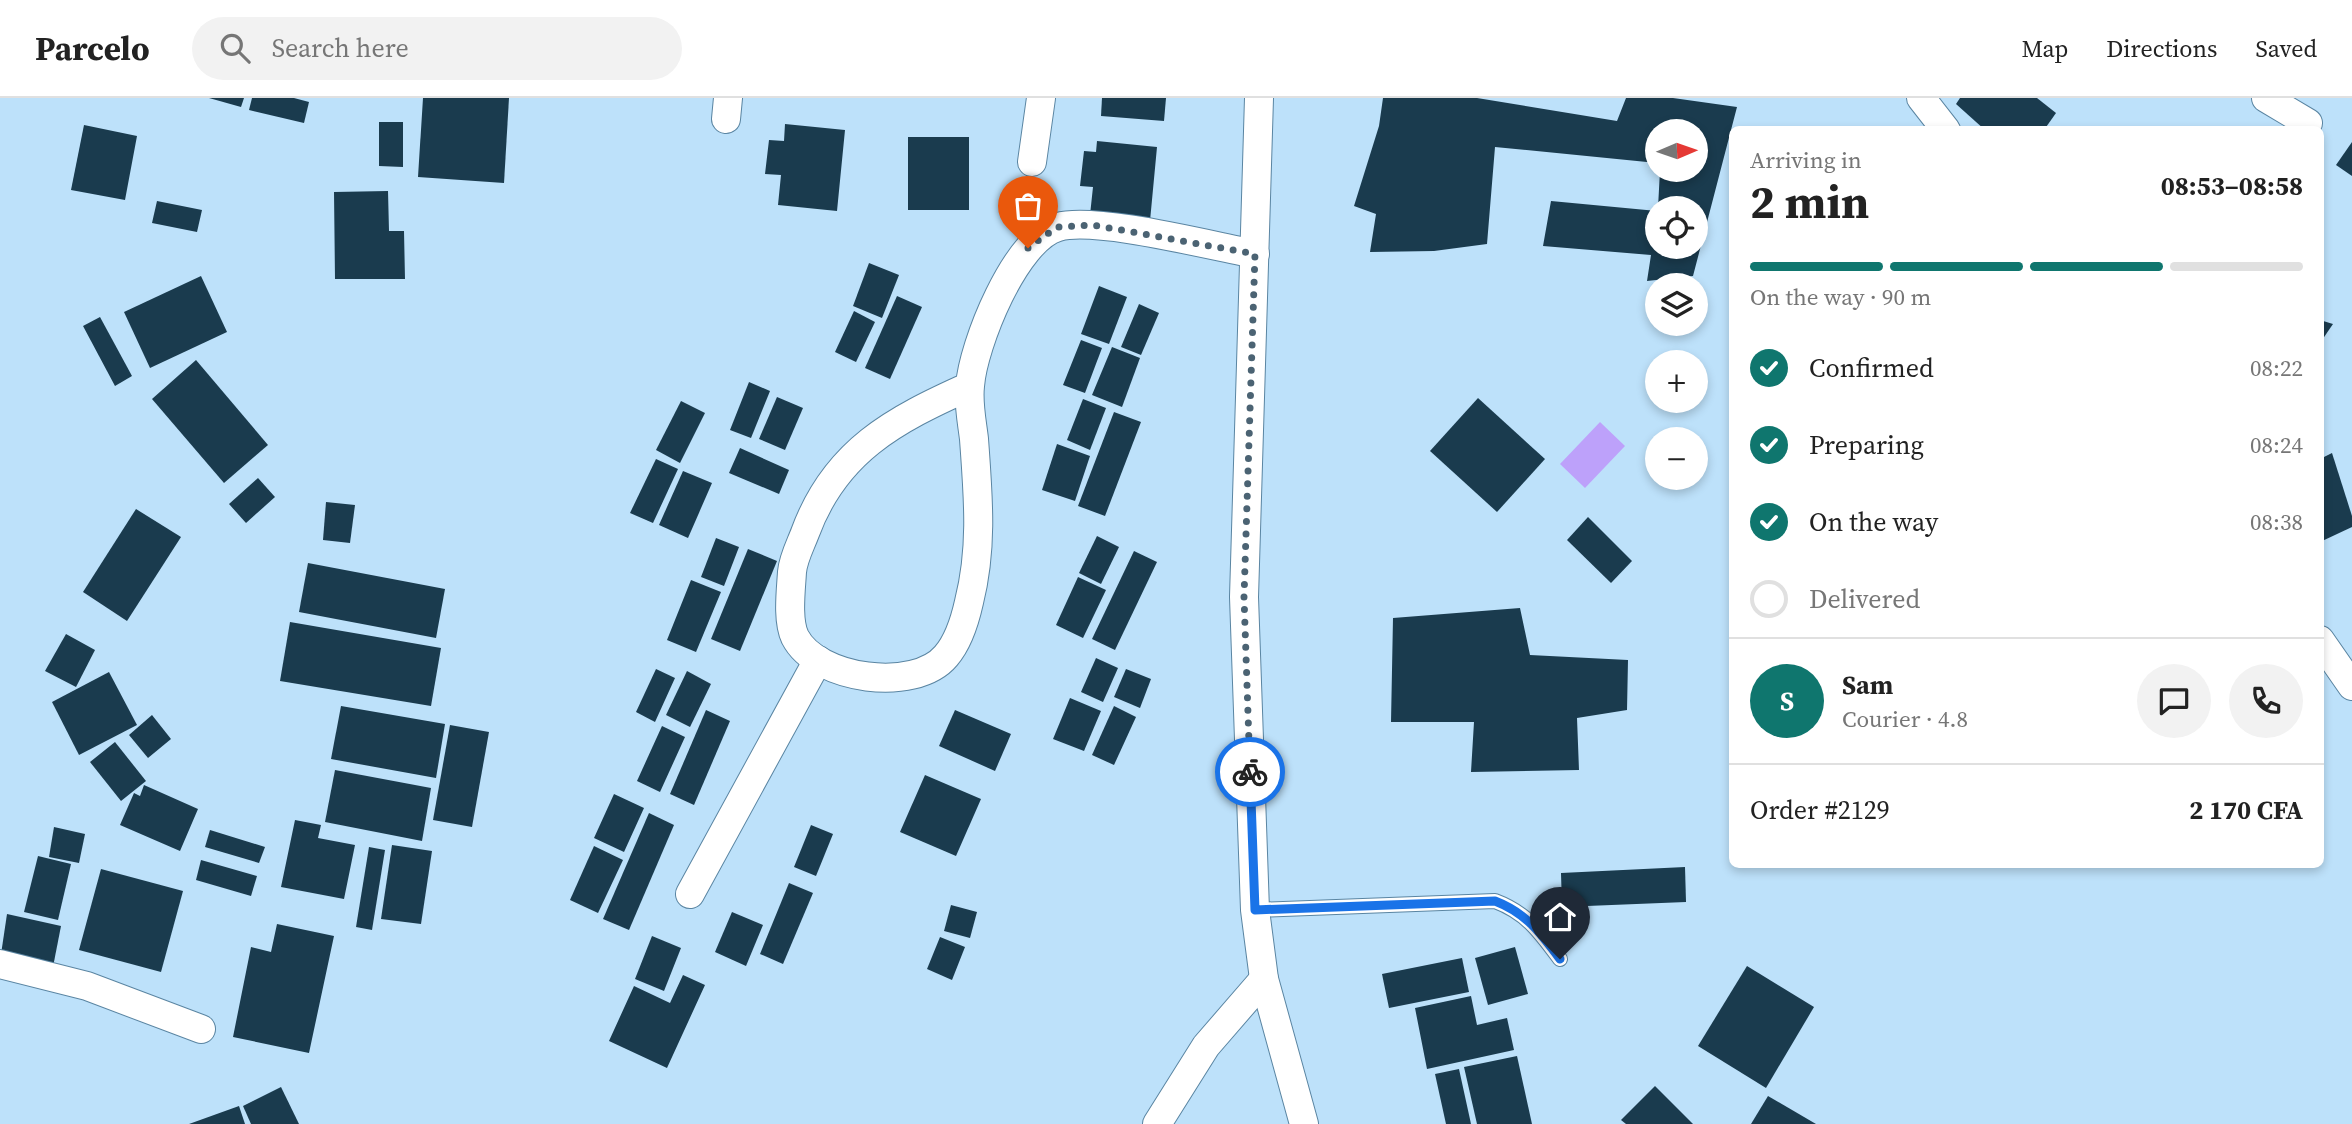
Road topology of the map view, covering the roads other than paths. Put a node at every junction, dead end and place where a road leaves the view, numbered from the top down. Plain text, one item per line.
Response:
1 (1041, 98) edge
2 (1259, 98) edge
3 (1921, 98) edge
4 (2266, 98) edge
5 (2308, 123) dead end
6 (1943, 126) edge
7 (1032, 162) dead end
8 (1255, 254) junction
9 (970, 386) junction
10 (2324, 646) edge
11 (818, 660) junction
12 (2352, 686) edge
13 (690, 894) dead end
14 (1255, 910) junction
15 (1560, 959) dead end
16 (0, 964) edge
17 (1264, 979) junction
18 (201, 1029) dead end
19 (1157, 1124) edge
20 (1304, 1124) edge

1 - 7 street
2 - 8 street
3 - 6 street
4 - 5 street
8 - 9 street
8 - 14 street
9 - 11 street
9 - 11 street
10 - 12 street
11 - 13 street
14 - 15 lane
14 - 17 street
16 - 18 street
17 - 19 street
17 - 20 street

